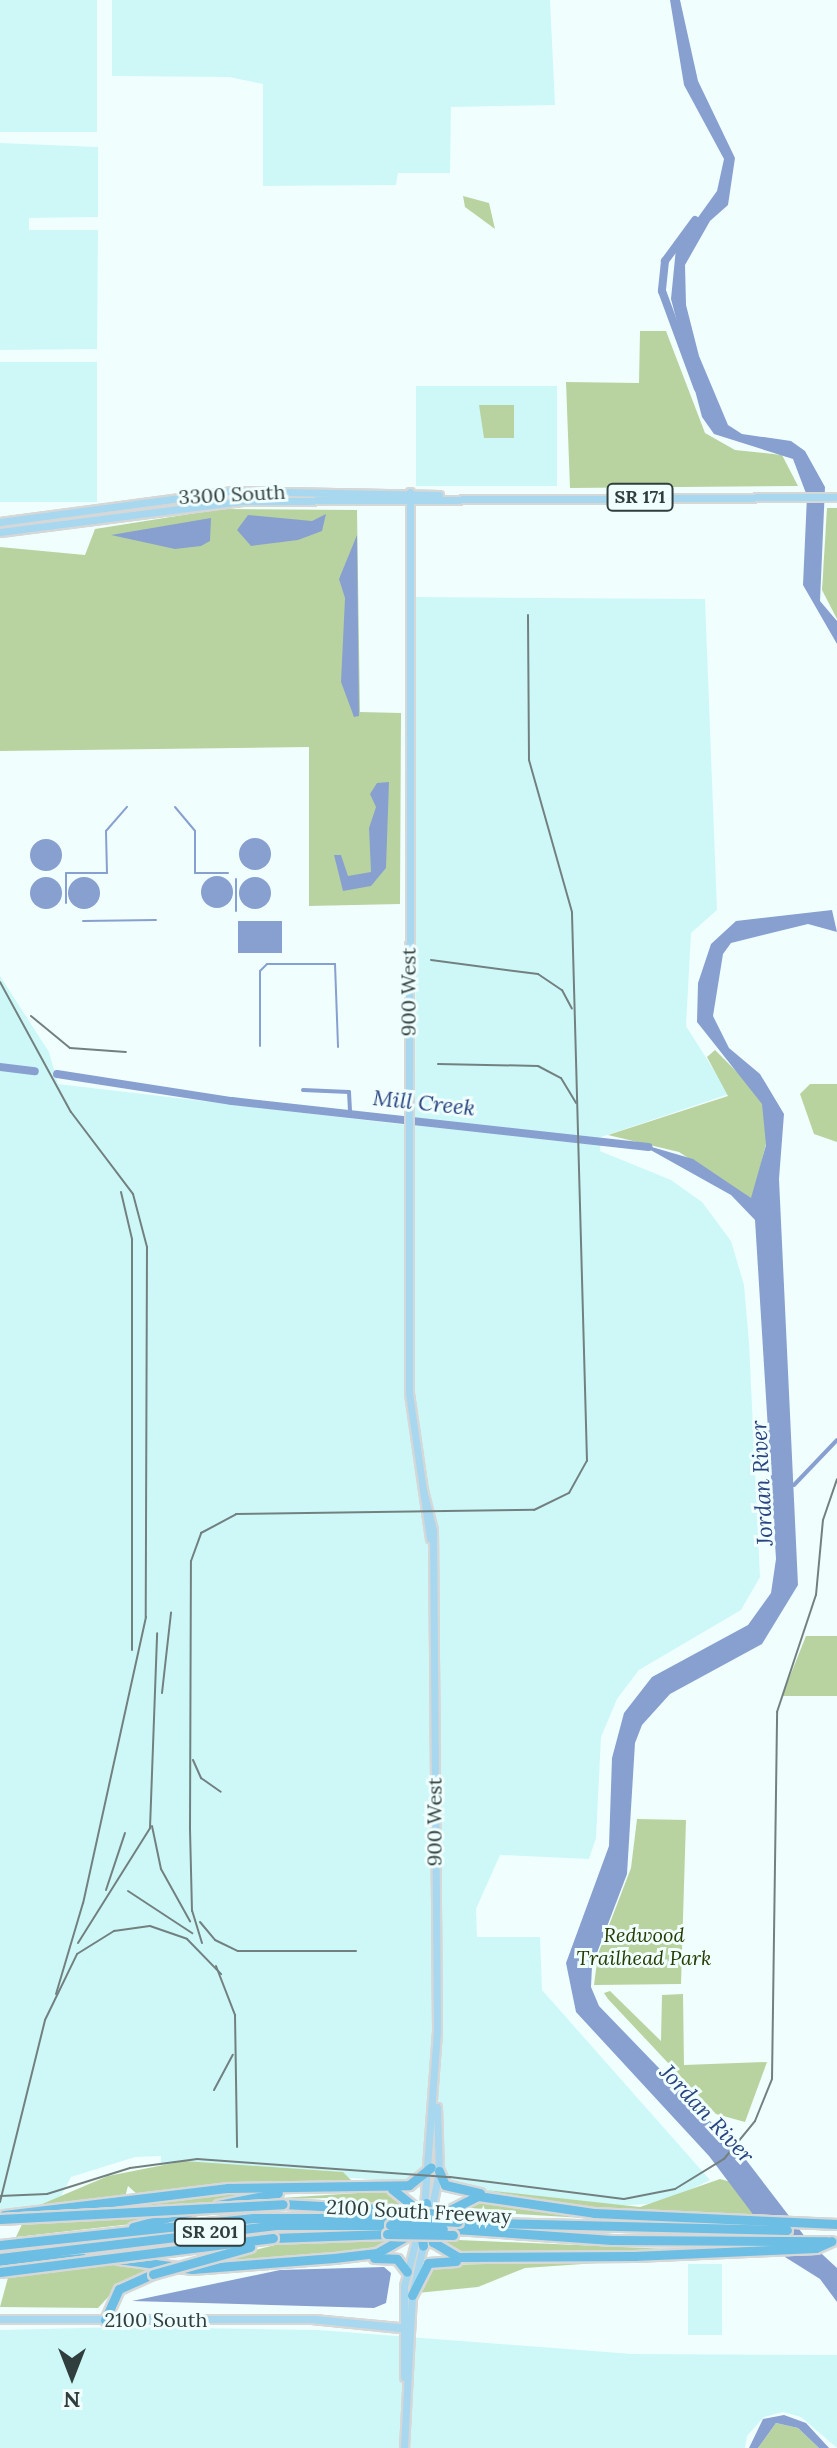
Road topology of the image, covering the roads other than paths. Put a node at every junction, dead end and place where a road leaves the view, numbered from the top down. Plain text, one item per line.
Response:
1 (410, 496) junction
2 (832, 497) edge
3 (0, 522) edge
4 (0, 532) edge
5 (435, 2169) junction
6 (381, 2188) junction
7 (317, 2189) junction
8 (430, 2204) joint
9 (574, 2210) junction
10 (0, 2217) edge
11 (392, 2222) junction
12 (457, 2225) junction
13 (837, 2226) edge
14 (809, 2227) junction
15 (423, 2229) junction
16 (79, 2238) junction
17 (273, 2240) junction
18 (834, 2241) edge
19 (0, 2245) edge
20 (765, 2245) junction
21 (498, 2257) junction
22 (0, 2258) edge
23 (31, 2258) junction
24 (334, 2258) junction
25 (0, 2264) edge
26 (0, 2272) edge
27 (407, 2272) junction
28 (412, 2295) junction
29 (0, 2319) edge
30 (105, 2320) junction
31 (405, 2328) junction
32 (404, 2448) edge

1 - 2 main road, 3300 South / SR 171
1 - 3 main road, 3300 South / SR 171
1 - 4 main road, 3300 South / SR 171
1 - 5 main road, 900 West
5 - 6 highway
5 - 8 main road, 900 West
5 - 9 highway
6 - 7 highway
6 - 15 highway
7 - 10 highway, bridge
7 - 16 highway
8 - 15 highway
9 - 14 highway
9 - 15 highway
10 - 11 highway, bridge
11 - 12 highway, bridge
11 - 12 highway, bridge
11 - 16 highway, 2100 South Freeway / SR 201
11 - 17 highway
11 - 23 highway, 2100 South Freeway / SR 201
12 - 14 highway
12 - 20 highway, 2100 South Freeway
13 - 14 highway
15 - 21 highway
15 - 24 highway
15 - 27 main road
15 - 28 main road
16 - 19 highway, 2100 South Freeway / SR 201
17 - 26 highway, bridge
17 - 30 highway, bridge
18 - 20 highway
20 - 21 highway
21 - 28 highway
22 - 23 highway, 2100 South Freeway / SR 201
23 - 24 highway
23 - 25 highway
24 - 27 highway
27 - 31 main road
28 - 31 main road
29 - 30 main road, 2100 South
30 - 31 main road, 2100 South
31 - 32 main road

